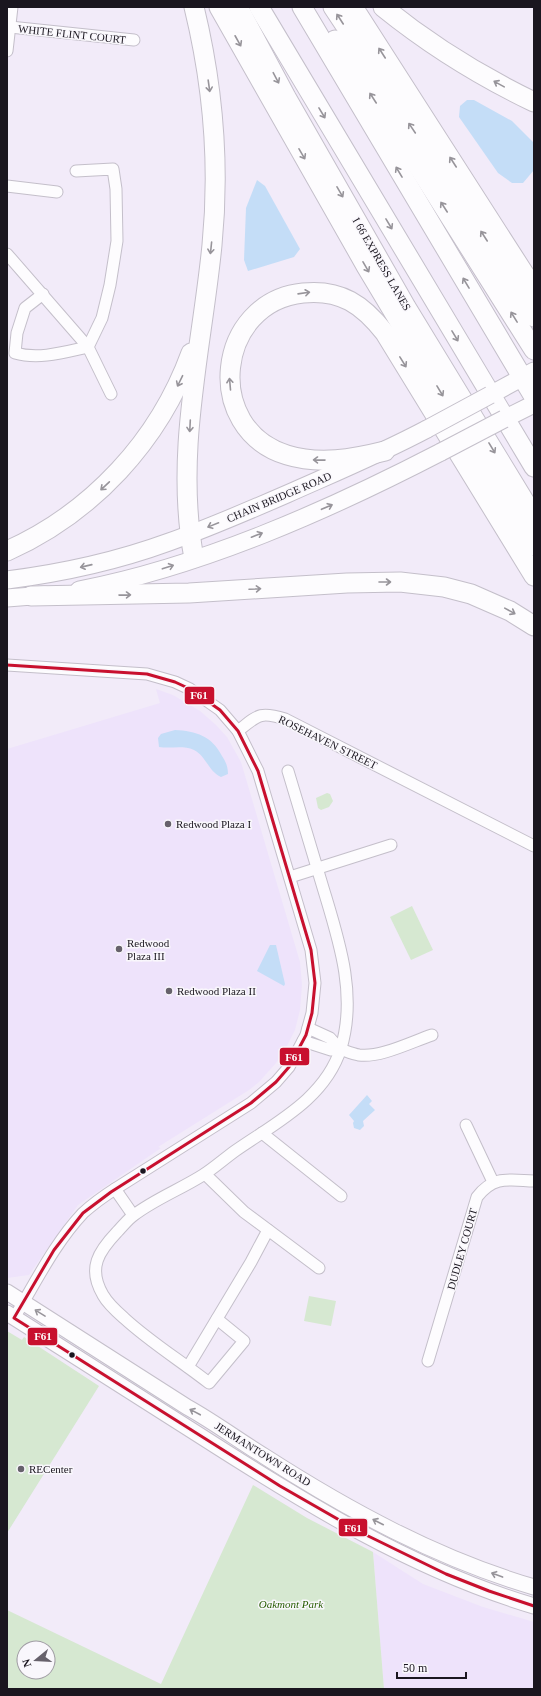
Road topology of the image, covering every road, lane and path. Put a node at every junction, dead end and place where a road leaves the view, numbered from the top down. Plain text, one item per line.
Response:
1 (12, 7) edge
2 (194, 7) edge
3 (219, 7) edge
4 (238, 7) edge
5 (259, 7) edge
6 (302, 7) edge
7 (313, 7) edge
8 (332, 7) edge
9 (353, 7) edge
10 (383, 7) edge
11 (10, 27) junction
12 (134, 40) dead end
13 (7, 51) edge
14 (534, 102) edge
15 (76, 171) dead end
16 (7, 186) edge
17 (56, 192) dead end
18 (7, 254) edge
19 (534, 289) edge
20 (43, 294) junction
21 (534, 317) edge
22 (203, 318) junction
23 (88, 346) junction
24 (534, 350) edge
25 (524, 371) edge
26 (486, 387) junction
27 (111, 394) dead end
28 (534, 397) edge
29 (534, 404) edge
30 (504, 419) junction
31 (385, 451) junction
32 (534, 468) edge
33 (534, 517) edge
34 (190, 534) junction
35 (534, 546) edge
36 (7, 551) edge
37 (194, 558) junction
38 (534, 576) edge
39 (7, 580) edge
40 (30, 596) junction
41 (7, 598) edge
42 (534, 626) edge
43 (7, 665) edge
44 (238, 730) junction
45 (288, 771) dead end
46 (391, 845) dead end
47 (534, 846) edge
48 (317, 868) junction
49 (290, 877) junction
50 (308, 1028) junction
51 (432, 1035) dead end
52 (303, 1041) junction
53 (340, 1049) junction
54 (466, 1125) dead end
55 (262, 1133) junction
56 (205, 1174) junction
57 (534, 1181) edge
58 (493, 1182) junction
59 (114, 1189) junction
60 (341, 1196) dead end
61 (133, 1215) junction
62 (268, 1230) junction
63 (319, 1268) dead end
64 (7, 1292) edge
65 (24, 1303) junction
66 (11, 1316) edge
67 (217, 1319) junction
68 (428, 1361) dead end
69 (188, 1367) junction
70 (534, 1587) edge
71 (534, 1606) edge

1 - 11 street
2 -> 22 highway
3 -> 35 highway
4 -> 33 highway, I 66 EXPRESS LANES
5 -> 26 highway
25 -> 6 highway
24 -> 7 highway
21 -> 8 highway
19 -> 9 highway
14 -> 10 highway
11 - 12 street, WHITE FLINT COURT
11 - 13 street
15 - 23 street
16 - 17 street
18 - 20 street
20 - 23 street
20 - 23 street
22 -> 34 highway
22 -> 36 highway
23 - 27 street
25 - 26 main road, CHAIN BRIDGE ROAD
25 - 28 highway
26 - 30 highway
26 - 31 main road, CHAIN BRIDGE ROAD, bridge
29 - 30 main road
30 - 32 highway
37 -> 30 main road, bridge
31 -> 34 main road, CHAIN BRIDGE ROAD
31 -> 38 highway
34 - 37 highway
34 -> 39 main road, CHAIN BRIDGE ROAD
40 -> 37 main road
40 - 41 main road
40 -> 42 highway
43 - 44 street
44 - 47 street, ROSEHAVEN STREET
44 - 49 street
45 - 48 street
46 - 48 street
48 - 49 street
48 - 53 street
49 - 50 street
50 - 52 street
50 - 53 street
51 - 53 street
52 - 53 street
52 - 59 street
53 - 55 street
54 - 58 street
55 - 56 street
55 - 60 street
56 - 61 street
56 - 62 street
57 - 58 street
58 - 68 street, DUDLEY COURT
59 - 61 street
59 - 65 street
61 - 69 street
62 - 63 street
62 - 67 street
64 - 65 main road, JERMANTOWN ROAD
65 - 66 street
70 -> 65 main road, JERMANTOWN ROAD
66 - 71 main road, JERMANTOWN ROAD
67 - 69 street
67 - 69 street

